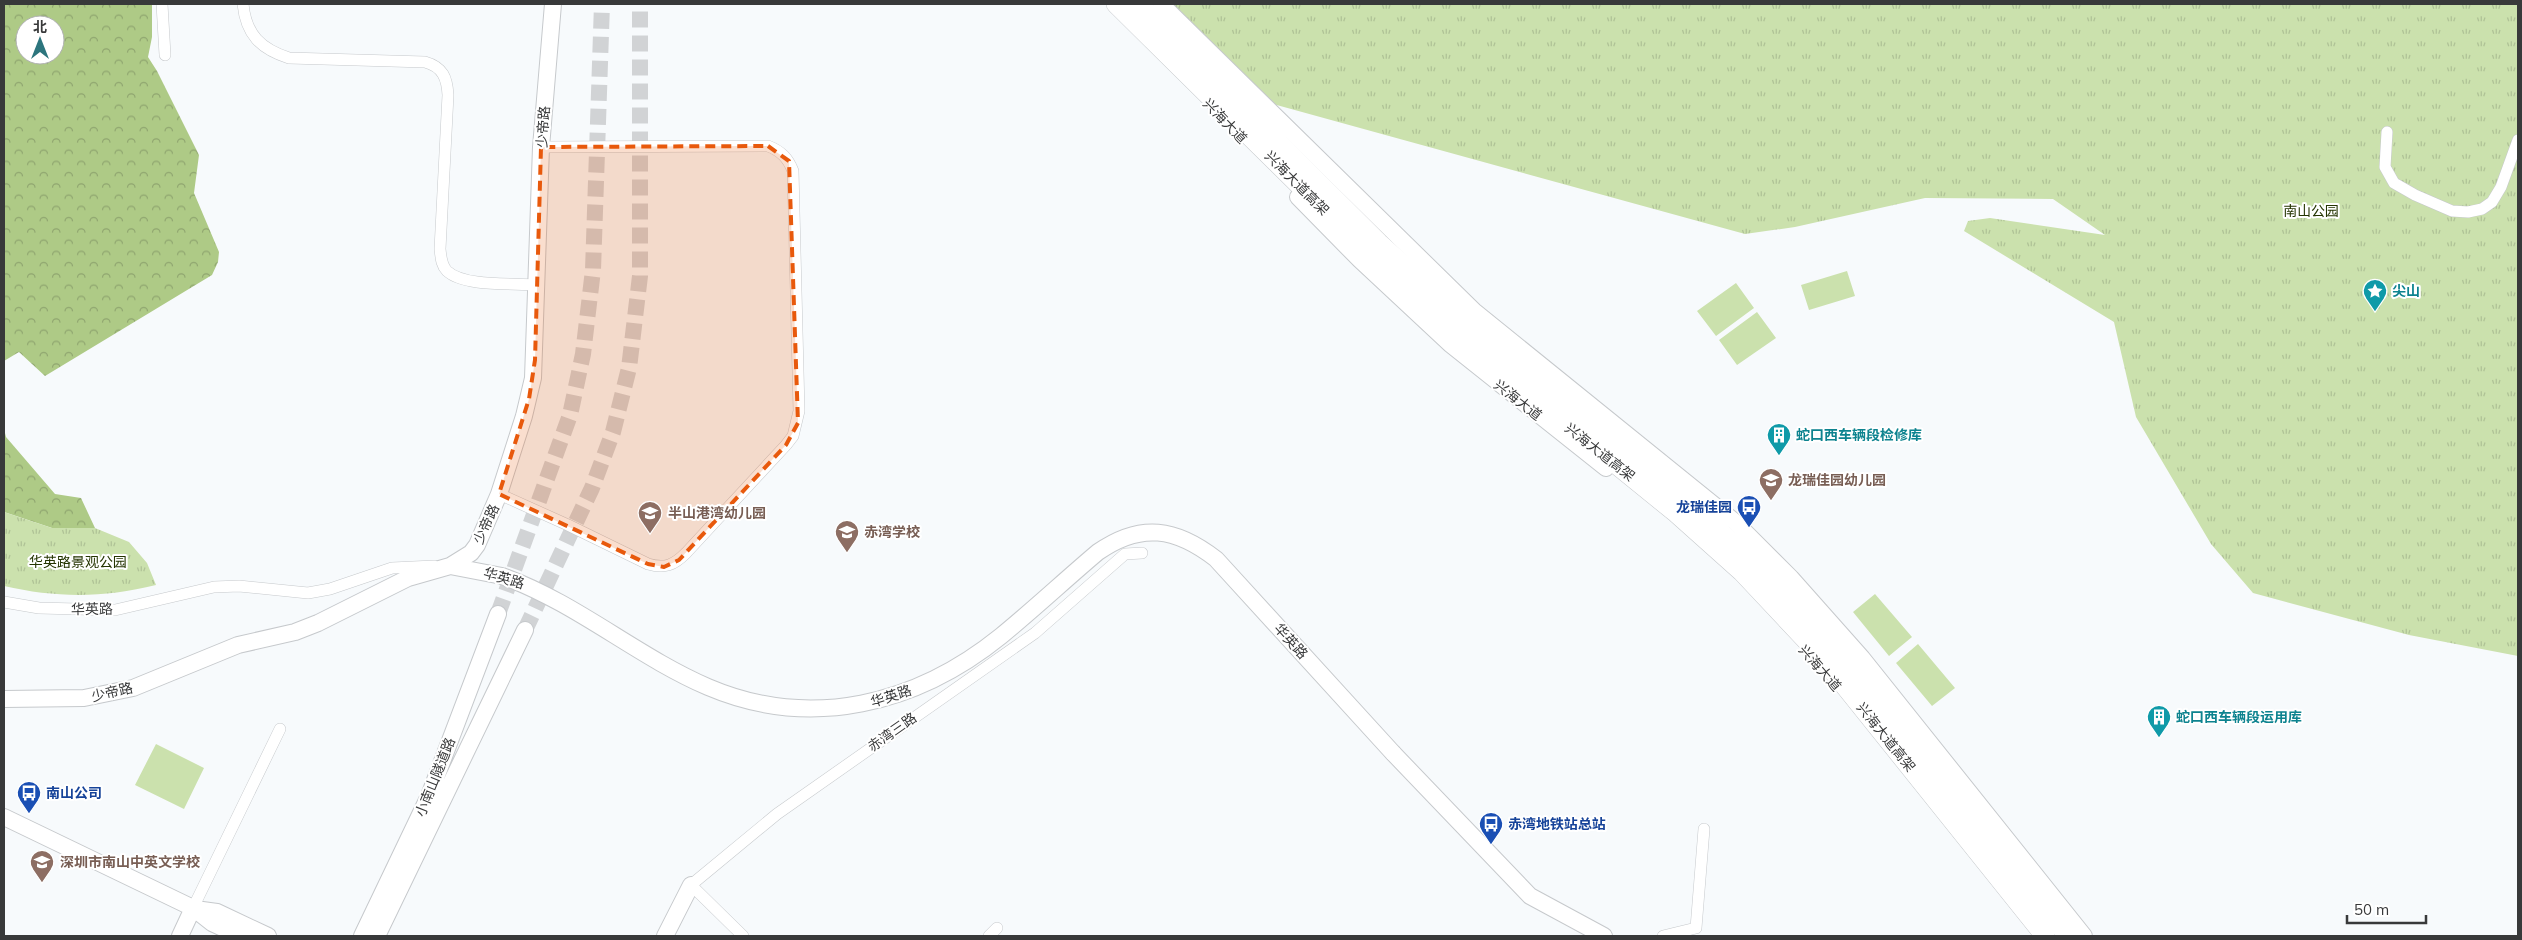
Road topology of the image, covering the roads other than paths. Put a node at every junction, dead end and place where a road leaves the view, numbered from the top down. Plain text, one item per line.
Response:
1 (162, 4) edge
2 (243, 4) edge
3 (552, 4) edge
4 (1110, 4) edge
5 (1116, 4) edge
6 (1139, 4) edge
7 (1161, 4) edge
8 (165, 55) dead end
9 (2387, 132) dead end
10 (2518, 140) edge
11 (541, 147) junction
12 (536, 285) junction
13 (499, 494) junction
14 (1142, 553) dead end
15 (450, 566) junction
16 (4, 602) edge
17 (498, 614) tunnel mouth
18 (524, 630) tunnel mouth
19 (4, 699) edge
20 (280, 729) dead end
21 (4, 817) edge
22 (1704, 829) dead end
23 (691, 885) junction
24 (193, 908) junction
25 (180, 936) edge
26 (240, 936) edge
27 (268, 936) edge
28 (362, 936) edge
29 (377, 936) edge
30 (666, 936) edge
31 (743, 936) edge
32 (1604, 936) edge
33 (1663, 936) edge
34 (2036, 936) edge
35 (2045, 936) edge
36 (2068, 936) edge
37 (2084, 936) edge

1 - 8 street
2 - 12 street
3 - 11 street, 少帝路
4 - 34 street, 兴海大道
5 - 35 main road, 兴海大道高架
6 - 36 main road, 兴海大道高架
7 - 37 street
9 - 10 street
11 - 12 street, 少帝路
11 - 13 street
12 - 13 street, 少帝路
13 - 15 street, 少帝路
14 - 23 street, 赤湾三路
15 - 16 street, 华英路
15 - 19 street, 少帝路
15 - 32 street, 华英路, bridge
17 - 28 street, 小南山隧道路
18 - 29 street, 小南山隧道路
20 - 24 street
21 - 24 street
22 - 33 street
23 - 30 street, 赤湾三路
23 - 31 street
24 - 25 street
24 - 26 street
24 - 27 street

